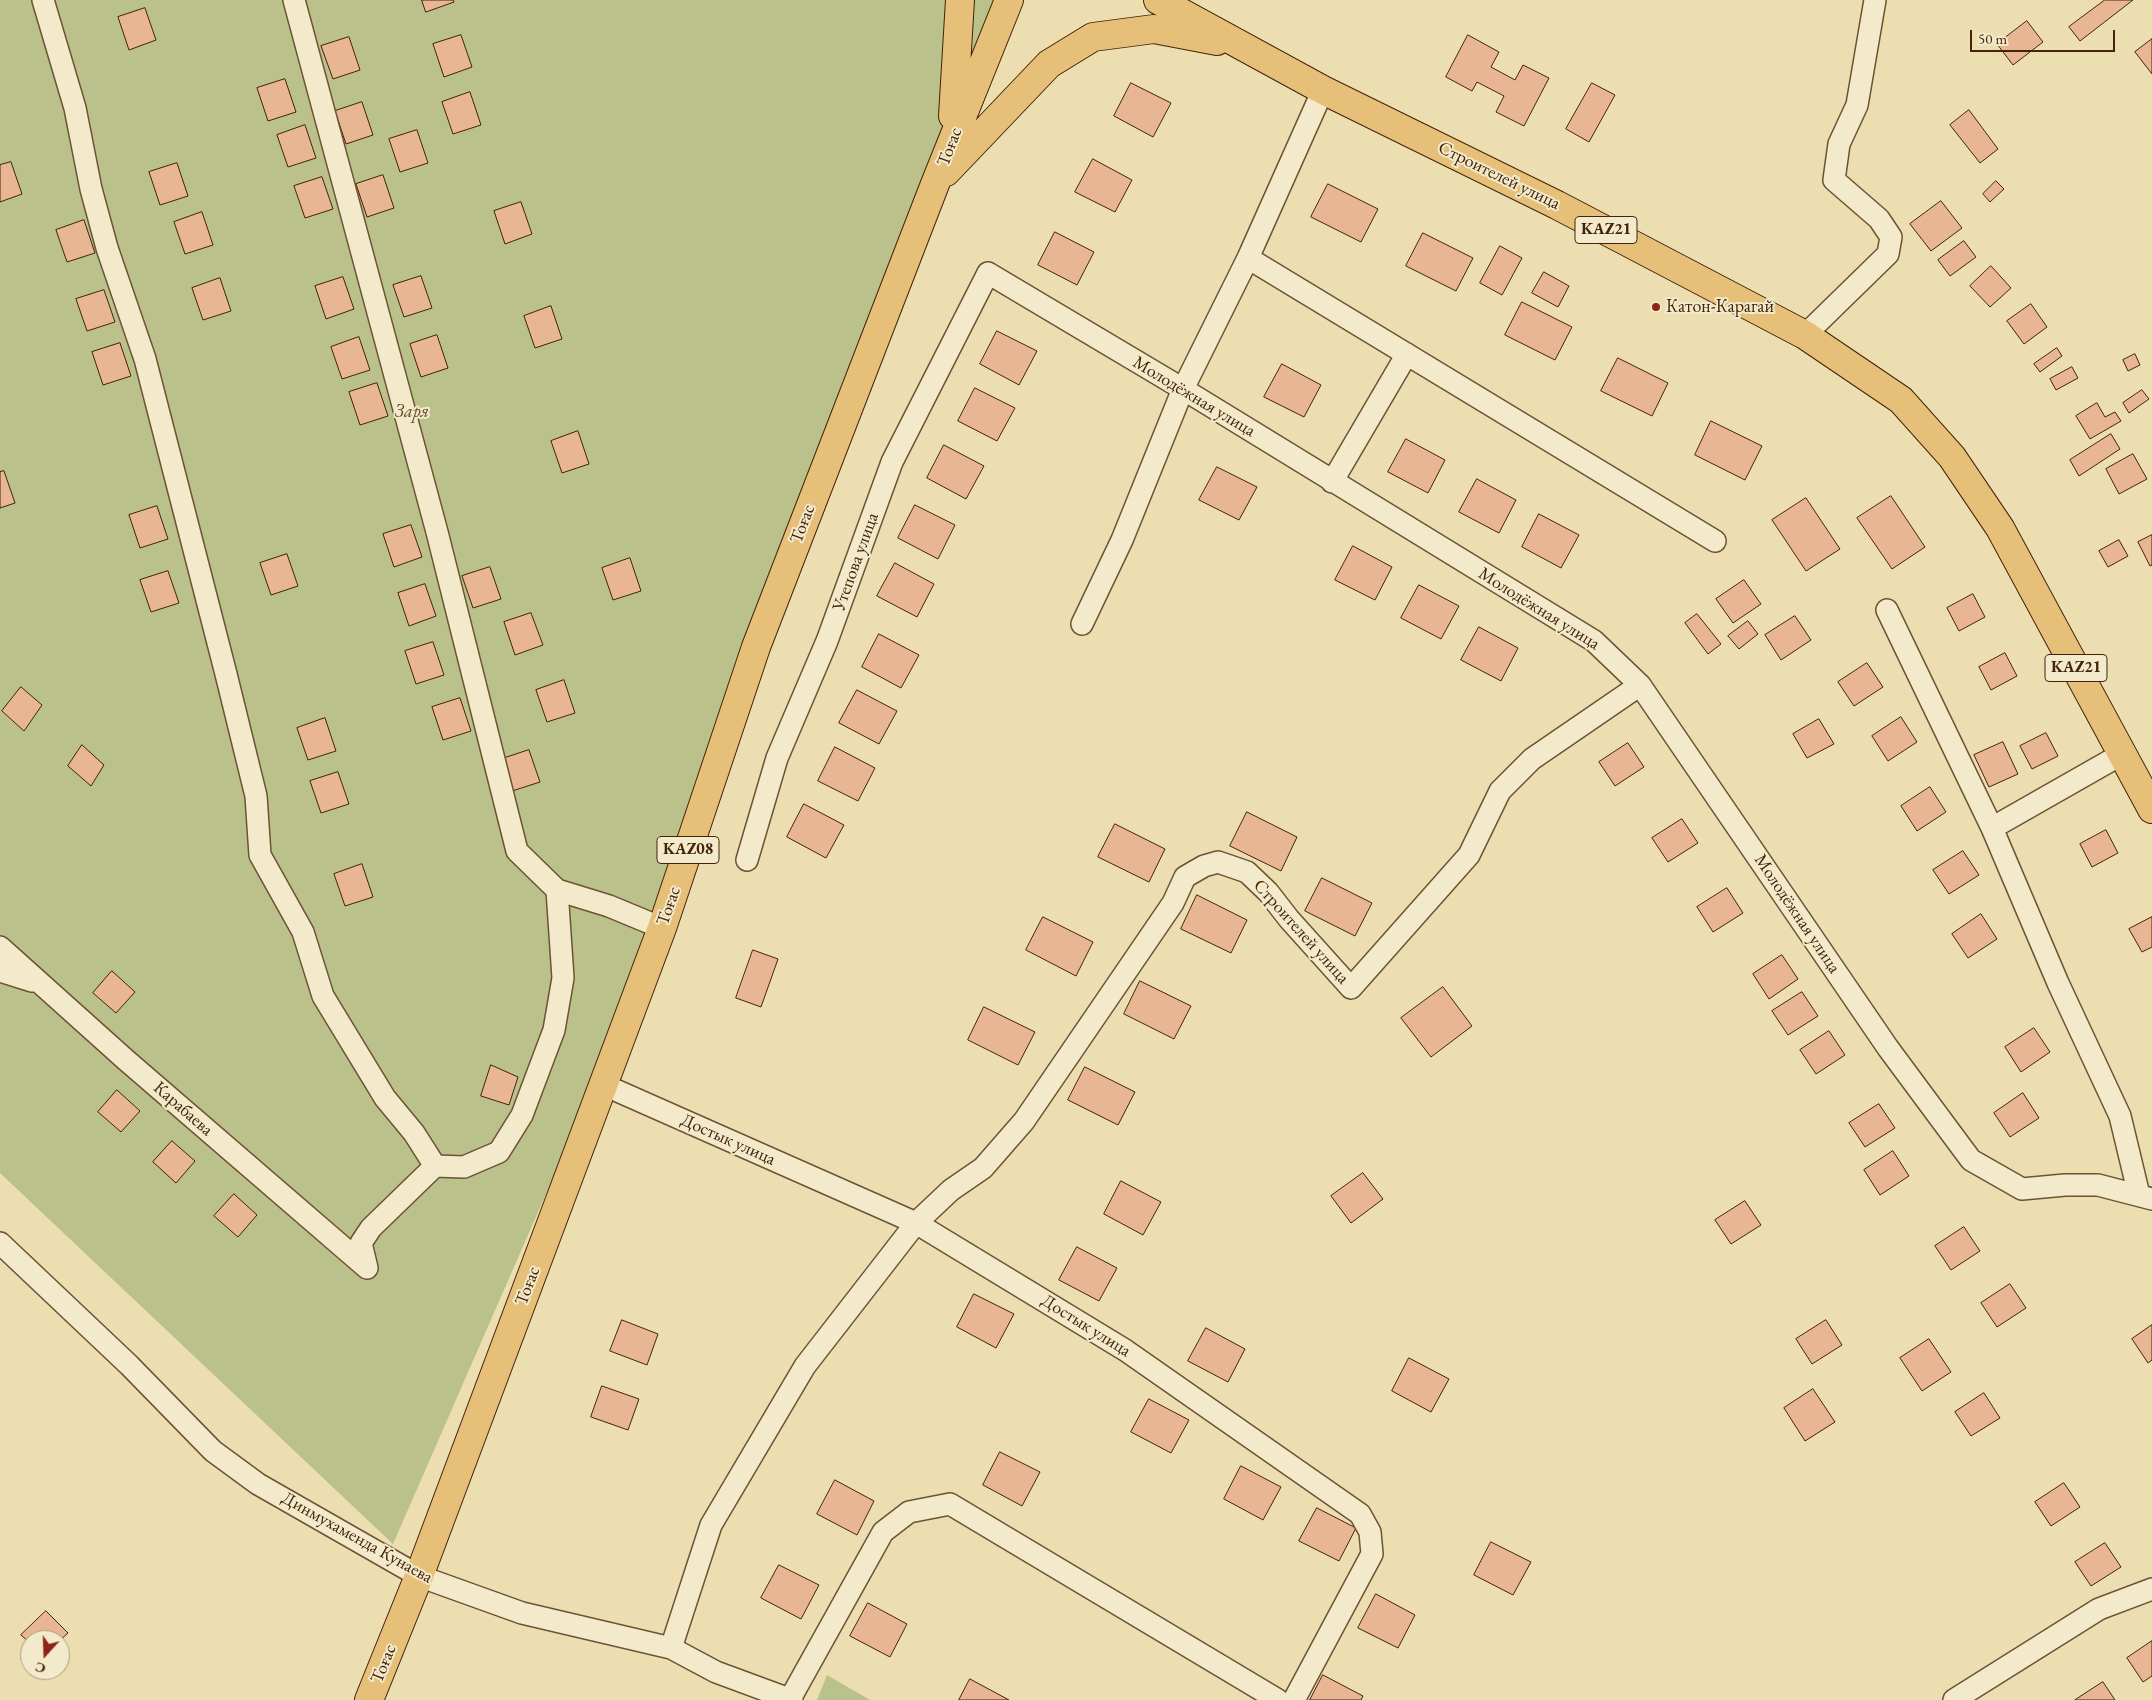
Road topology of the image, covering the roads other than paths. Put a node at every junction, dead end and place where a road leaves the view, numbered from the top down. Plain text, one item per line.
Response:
1 (43, 0) edge
2 (294, 0) edge
3 (960, 0) edge
4 (1009, 0) edge
5 (1158, 0) edge
6 (1875, 0) edge
7 (1242, 46) junction
8 (1323, 90) junction
9 (952, 141) junction
10 (935, 184) junction
11 (1248, 258) junction
12 (988, 273) joint
13 (1805, 335) junction
14 (1406, 354) junction
15 (1183, 389) junction
16 (1332, 482) junction
17 (1715, 541) dead end
18 (1887, 610) dead end
19 (1082, 624) dead end
20 (1640, 685) junction
21 (2122, 754) junction
22 (2152, 809) edge
23 (1992, 828) junction
24 (747, 860) dead end
25 (557, 890) junction
26 (662, 928) junction
27 (0, 948) edge
28 (0, 971) edge
29 (40, 983) junction
30 (604, 1085) junction
31 (435, 1166) junction
32 (2145, 1197) edge
33 (916, 1223) junction
34 (0, 1243) edge
35 (419, 1576) junction
36 (2152, 1589) edge
37 (671, 1648) junction
38 (791, 1699) edge
39 (369, 1700) edge
40 (1278, 1700) edge
41 (1294, 1700) edge
42 (1954, 1700) edge

1 - 31 street
2 - 25 street
3 - 9 highway
4 - 9 highway, Тоғас / KAZ08
5 - 7 highway, Строителей улица / KAZ21
6 - 13 street
7 - 8 highway, Строителей улица / KAZ21
7 - 10 highway
8 - 11 street
8 - 13 highway, Строителей улица / KAZ21
9 - 10 highway, Тоғас / KAZ08
10 - 26 highway, Тоғас / KAZ08
11 - 14 street
11 - 15 street
12 - 15 street, Молодёжная улица
12 - 24 street, Утепова улица
13 - 21 highway, Строителей улица / KAZ21
14 - 16 street
14 - 17 street
15 - 16 street, Молодёжная улица
15 - 19 street
16 - 20 street, Молодёжная улица
18 - 23 street
20 - 32 street, Молодёжная улица
20 - 33 street, Строителей улица
21 - 22 highway, KAZ21
21 - 23 street
23 - 32 street
25 - 26 street
25 - 31 street
26 - 30 highway, Тоғас / KAZ08
27 - 29 street, Карабаева
28 - 29 street
29 - 31 street, Карабаева
30 - 33 street, Достык улица
30 - 35 highway, Тоғас / KAZ08
33 - 37 street
33 - 41 street, Достык улица
34 - 35 street, Динмухаменда Кунаева
35 - 37 street, Динмухаменда Кунаева
35 - 39 highway, Тоғас / KAZ08
36 - 42 street
37 - 38 street, Динмухаменда Кунаева
38 - 40 street

